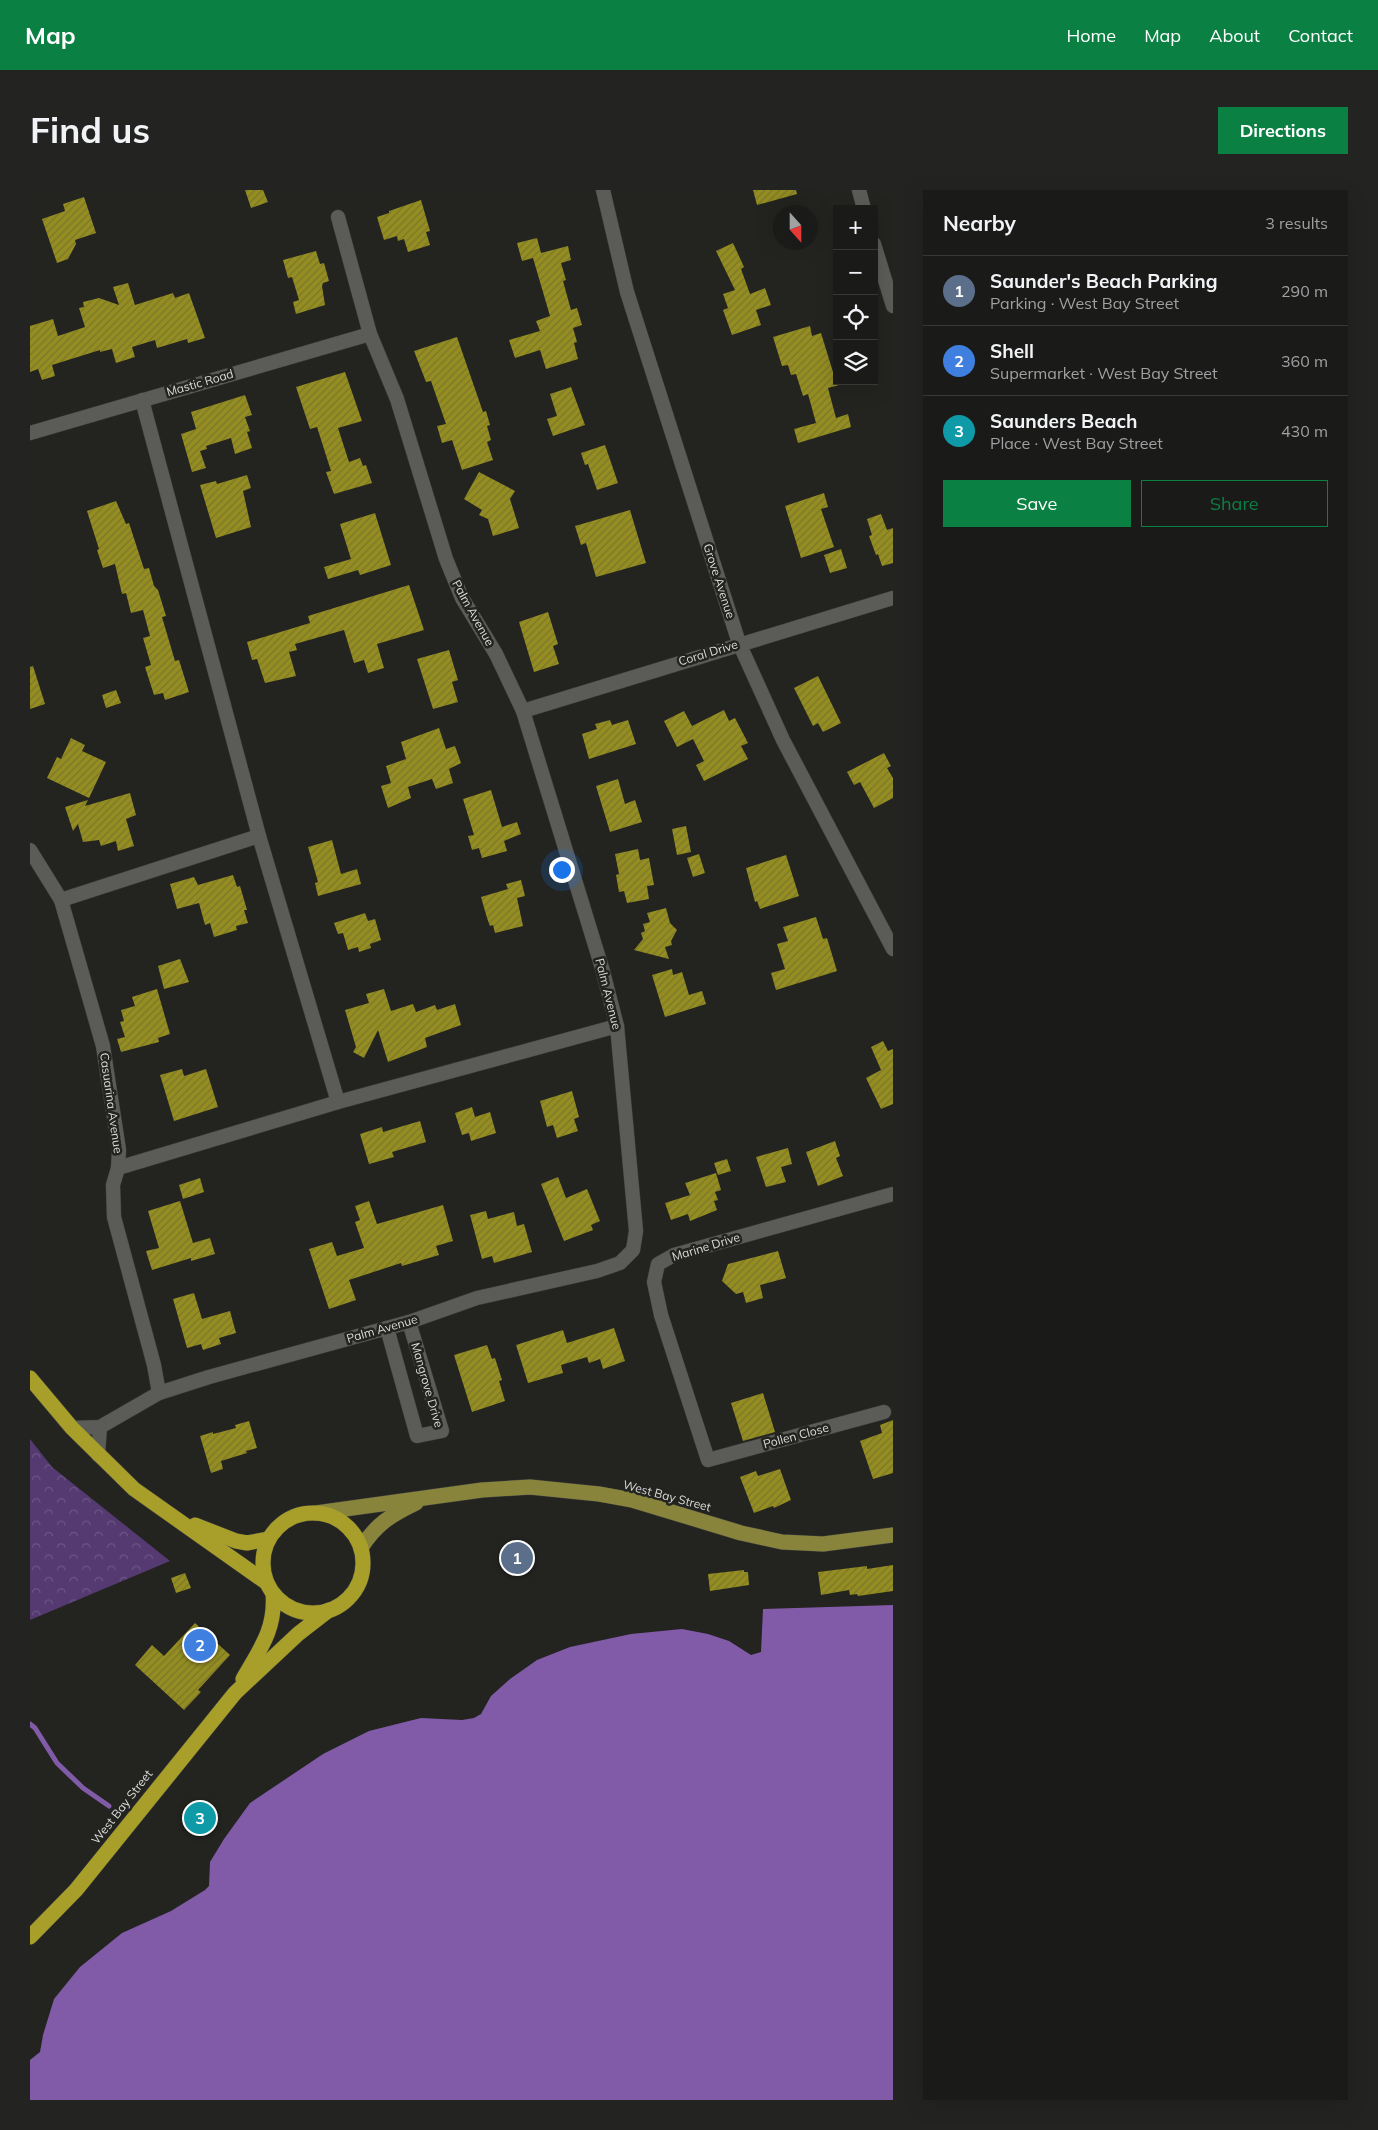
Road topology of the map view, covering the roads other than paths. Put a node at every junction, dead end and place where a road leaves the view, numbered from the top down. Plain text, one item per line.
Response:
1 (603, 190) edge
2 (859, 190) edge
3 (863, 205) edge
4 (338, 217) dead end
5 (876, 250) edge
6 (893, 306) edge
7 (370, 334) junction
8 (142, 400) junction
9 (30, 433) edge
10 (893, 598) edge
11 (739, 643) junction
12 (523, 711) junction
13 (259, 836) junction
14 (30, 850) edge
15 (61, 900) junction
16 (893, 949) edge
17 (617, 1026) junction
18 (338, 1102) junction
19 (118, 1168) junction
20 (893, 1194) edge
21 (409, 1322) junction
22 (387, 1328) junction
23 (30, 1378) edge
24 (159, 1393) junction
25 (884, 1412) dead end
26 (100, 1427) junction
27 (72, 1428) junction
28 (98, 1455) junction
29 (708, 1460) joint
30 (431, 1496) junction
31 (164, 1511) junction
32 (316, 1513) junction
33 (893, 1535) edge
34 (269, 1539) junction
35 (361, 1548) junction
36 (270, 1588) junction
37 (329, 1610) junction
38 (235, 1693) junction
39 (30, 1937) edge

1 - 11 street, Grove Avenue
2 - 3 street
4 - 7 street, Palm Avenue
5 - 6 street
7 - 8 street, Mastic Road
7 - 12 street, Palm Avenue
8 - 9 street, Mastic Road
8 - 13 street
10 - 11 street, Coral Drive
11 - 12 street, Coral Drive
11 - 16 street, Grove Avenue
12 - 17 street, Palm Avenue
13 - 15 street
13 - 18 street
14 - 15 street, Casuarina Avenue
15 - 19 street, Casuarina Avenue
17 - 18 street
17 - 21 street, Palm Avenue
18 - 19 street
19 - 24 street, Casuarina Avenue
20 - 29 street, Marine Drive
21 - 22 street, Palm Avenue
21 - 22 street, Mangrove Drive
22 - 24 street, Palm Avenue
23 - 27 highway
24 - 26 street, Palm Avenue
25 - 29 street, Pollen Close
26 - 27 street, Palm Avenue
26 - 28 street
27 - 28 highway
28 - 31 highway
30 - 32 main road, West Bay Street
30 - 33 main road, West Bay Street
30 - 35 main road, West Bay Street
31 - 34 highway
31 - 36 highway
32 - 34 highway, West Bay Street
32 - 35 highway, West Bay Street
34 - 36 highway, West Bay Street
35 - 37 highway, West Bay Street
36 - 37 highway, West Bay Street
36 - 38 highway, West Bay Street
37 - 38 highway, West Bay Street
38 - 39 highway, West Bay Street

